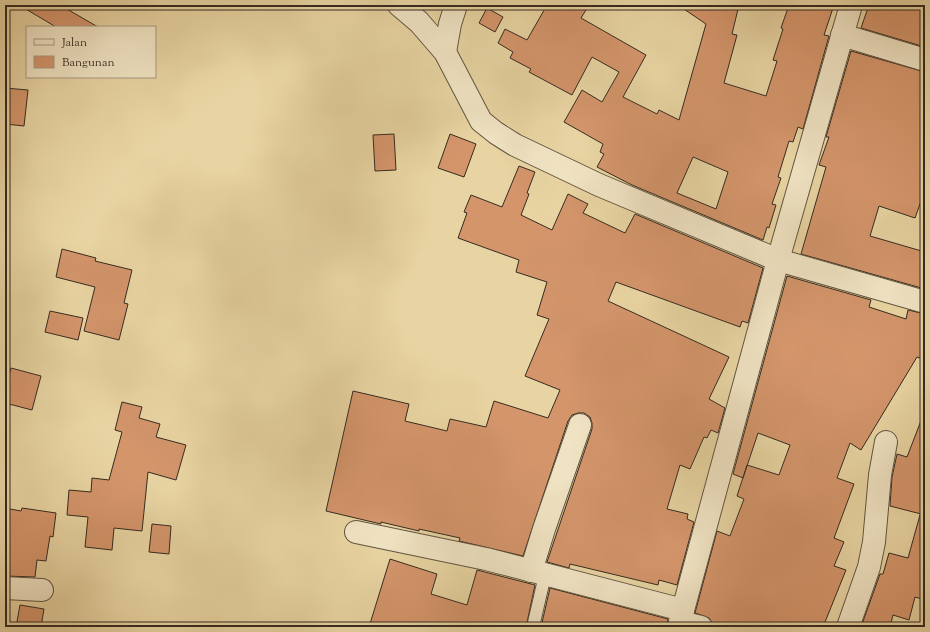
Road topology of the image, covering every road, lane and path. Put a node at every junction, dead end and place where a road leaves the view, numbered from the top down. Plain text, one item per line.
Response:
1 (399, 5) edge
2 (456, 5) edge
3 (851, 5) edge
4 (842, 35) junction
5 (445, 52) junction
6 (925, 60) edge
7 (778, 260) junction
8 (925, 302) edge
9 (580, 426) dead end
10 (886, 442) dead end
11 (356, 532) dead end
12 (538, 573) junction
13 (5, 588) edge
14 (42, 590) dead end
15 (681, 620) edge
16 (532, 627) edge
17 (701, 627) edge
18 (848, 627) edge

1 - 5 street
2 - 5 street
3 - 4 street
4 - 6 street
4 - 7 street
5 - 7 street
7 - 8 street
7 - 15 street
9 - 12 street
10 - 18 street
11 - 12 street
12 - 15 street
12 - 16 lane
13 - 14 street
15 - 17 street

